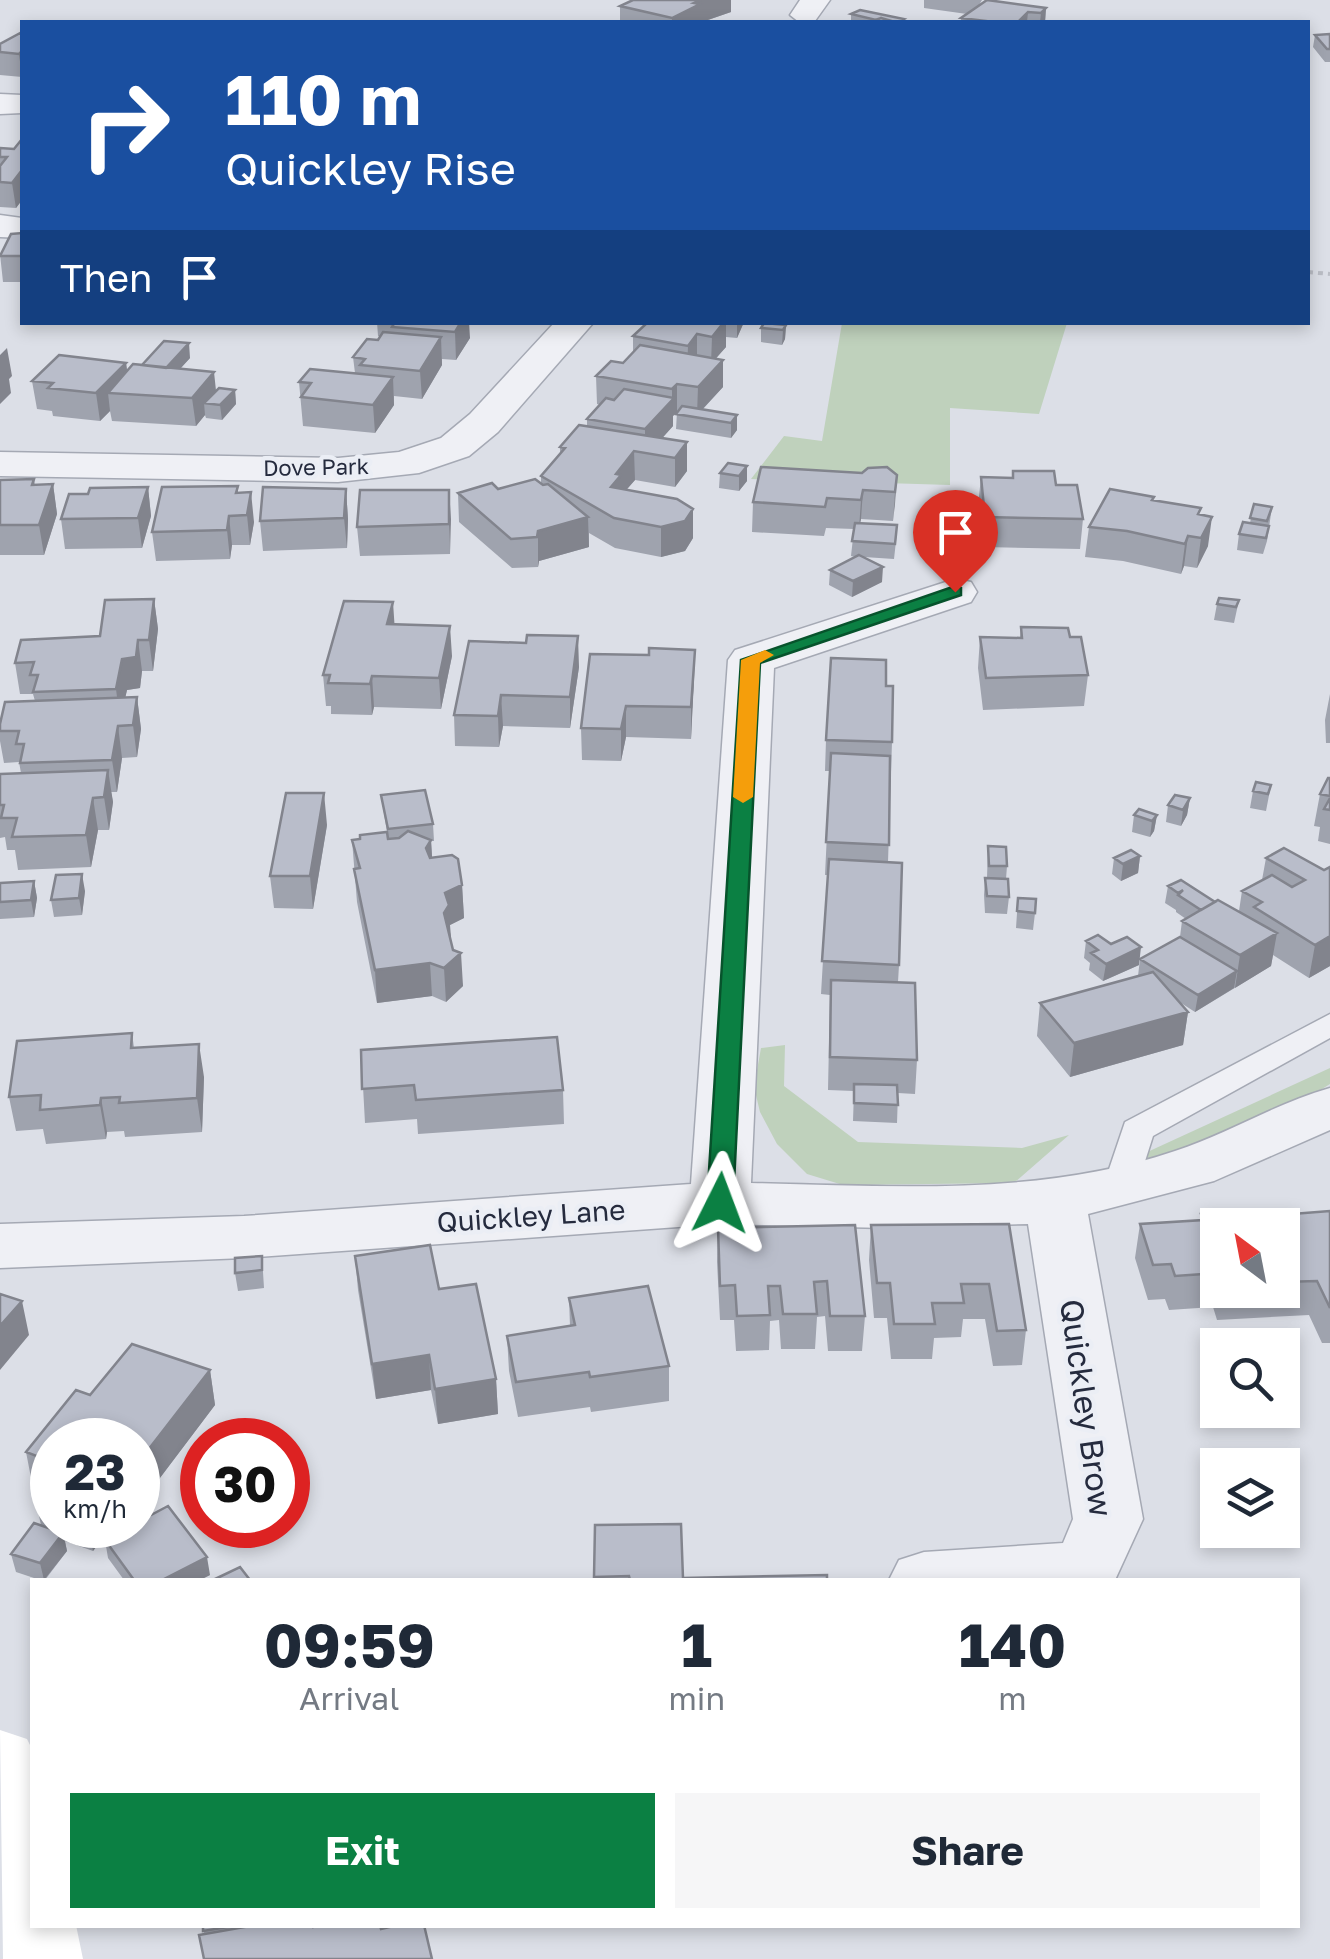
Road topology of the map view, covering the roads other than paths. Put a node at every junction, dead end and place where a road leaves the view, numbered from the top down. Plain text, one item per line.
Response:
1 (573, 325) edge
2 (0, 464) edge
3 (951, 590) dead end
4 (1330, 1024) edge
5 (1330, 1106) edge
6 (1121, 1188) junction
7 (1055, 1202) junction
8 (720, 1203) junction
9 (0, 1246) edge
10 (953, 1578) edge
11 (0, 1762) edge
12 (30, 1895) edge
13 (37, 1928) edge
14 (43, 1959) edge

1 - 2 street, Dove Park
3 - 8 street
4 - 6 lane
5 - 6 street, Quickley Lane
6 - 7 street, Quickley Lane
7 - 8 street, Quickley Lane
7 - 10 street, Quickley Brow
8 - 9 street, Quickley Lane
11 - 12 street
13 - 14 street

